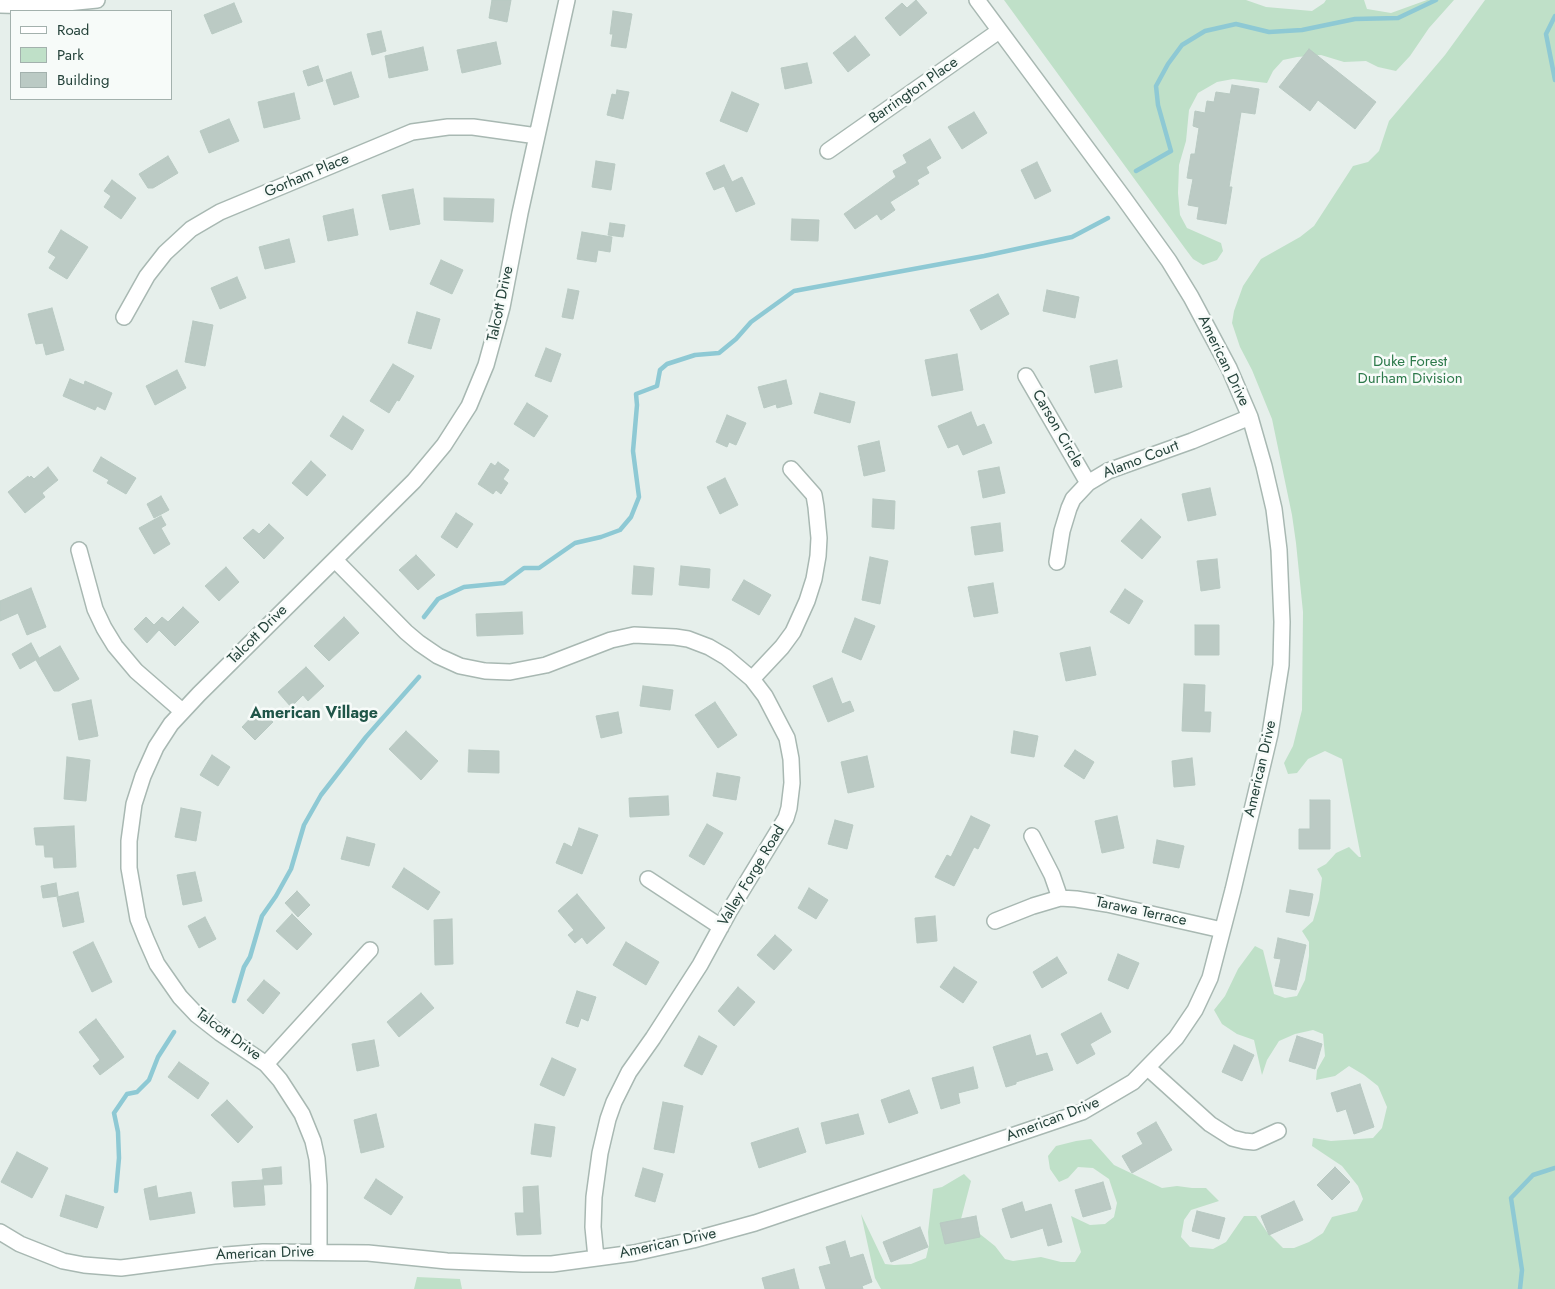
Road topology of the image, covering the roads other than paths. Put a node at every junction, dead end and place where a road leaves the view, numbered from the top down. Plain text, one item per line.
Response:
1 (97, 0) edge
2 (567, 0) edge
3 (977, 0) edge
4 (8, 4) edge
5 (999, 31) junction
6 (537, 136) junction
7 (828, 151) dead end
8 (124, 317) dead end
9 (1026, 376) dead end
10 (1250, 417) junction
11 (792, 469) dead end
12 (1088, 483) junction
13 (79, 550) dead end
14 (336, 560) junction
15 (1057, 562) dead end
16 (752, 680) junction
17 (182, 711) junction
18 (1032, 836) dead end
19 (648, 878) dead end
20 (1060, 898) junction
21 (995, 920) dead end
22 (722, 927) junction
23 (1222, 930) junction
24 (370, 950) dead end
25 (266, 1064) junction
26 (1148, 1068) junction
27 (1278, 1131) dead end
28 (2, 1238) edge
29 (319, 1252) junction
30 (596, 1258) junction

1 - 4 street
2 - 6 street, Talcott Drive
3 - 5 street, American Drive
5 - 7 street, Barrington Place
5 - 10 street, American Drive
6 - 8 street, Gorham Place
6 - 14 street, Talcott Drive
9 - 12 street, Carson Circle
10 - 12 street, Alamo Court
10 - 23 street, American Drive
11 - 16 street
12 - 15 street, Alamo Court
13 - 17 street
14 - 16 street, Valley Forge Road
14 - 17 street, Talcott Drive
16 - 22 street, Valley Forge Road
17 - 25 street, Talcott Drive
18 - 20 street
19 - 22 street
20 - 21 street, Tarawa Terrace
20 - 23 street, Tarawa Terrace
22 - 30 street, Valley Forge Road
23 - 26 street, American Drive
24 - 25 street
25 - 29 street, Talcott Drive
26 - 27 street
26 - 30 street, American Drive
28 - 29 street, American Drive
29 - 30 street, American Drive

